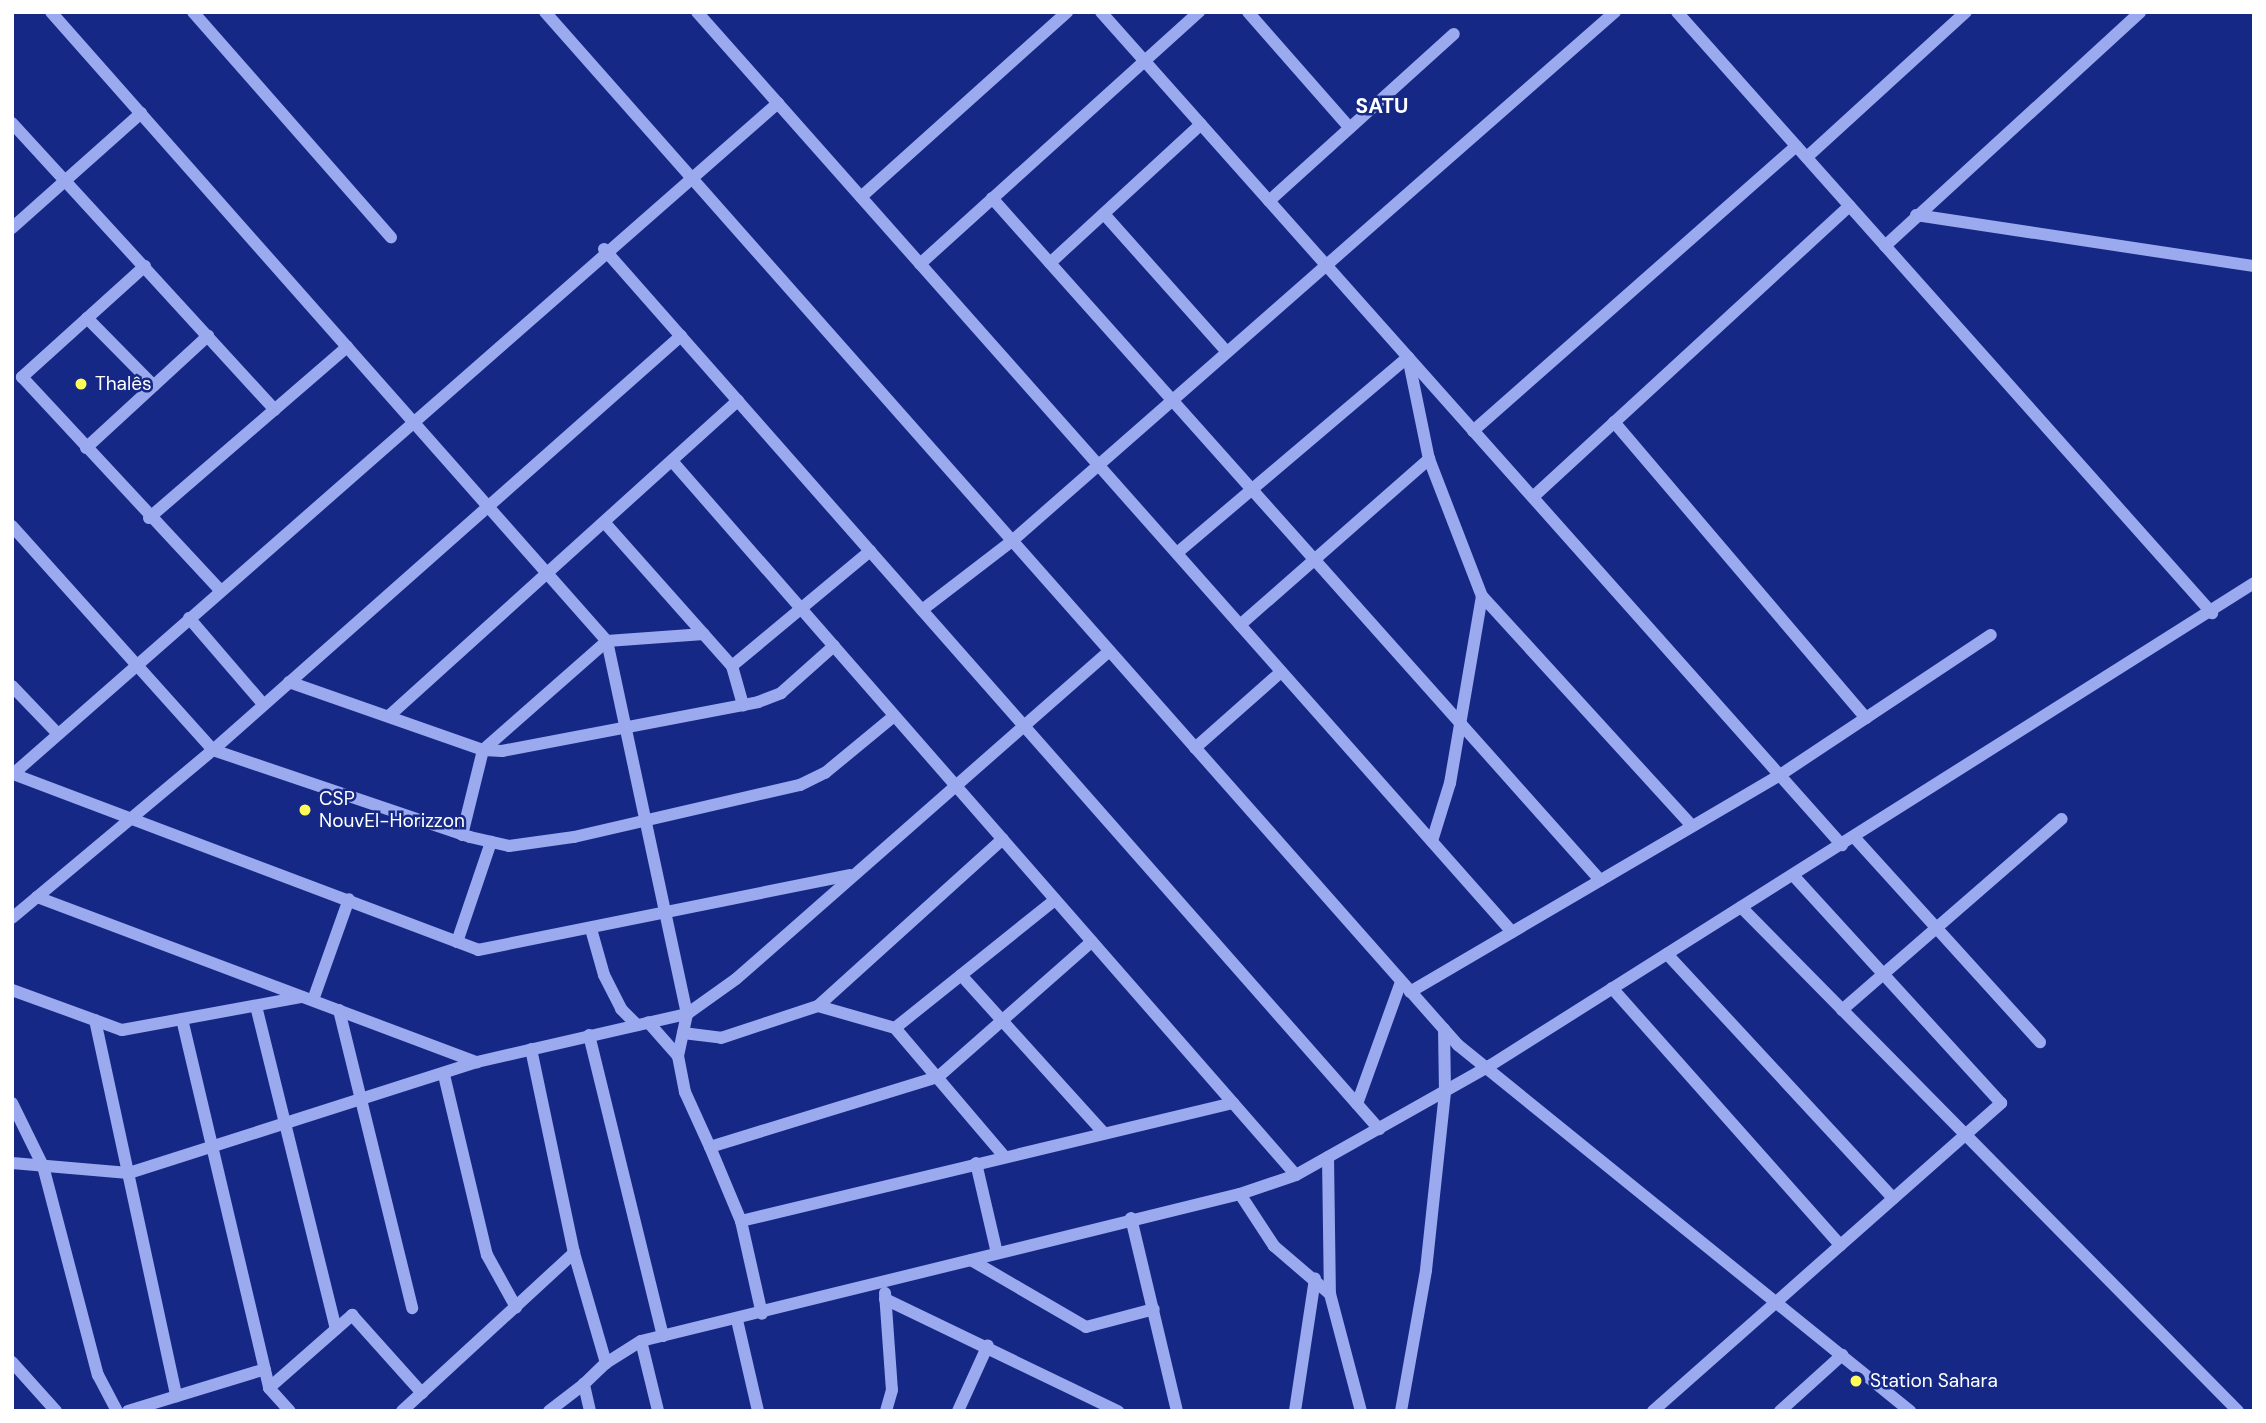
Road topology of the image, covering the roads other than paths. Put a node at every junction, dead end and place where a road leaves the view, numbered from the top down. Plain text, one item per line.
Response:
1 (51, 12) edge
2 (193, 12) edge
3 (545, 12) edge
4 (697, 12) edge
5 (1067, 12) edge
6 (1101, 12) edge
7 (1199, 12) edge
8 (1248, 12) edge
9 (1615, 12) edge
10 (1677, 12) edge
11 (1966, 12) edge
12 (2140, 12) edge
13 (1454, 34) dead end
14 (1144, 61) junction
15 (778, 103) junction
16 (141, 113) junction
17 (12, 123) edge
18 (1201, 124) junction
19 (1350, 128) junction
20 (1796, 146) junction
21 (1807, 157) junction
22 (690, 177) junction
23 (63, 183) junction
24 (861, 197) junction
25 (992, 198) junction
26 (1269, 201) junction
27 (1850, 206) junction
28 (1104, 214) junction
29 (1916, 215) junction
30 (12, 228) edge
31 (391, 237) dead end
32 (1885, 246) junction
33 (604, 249) junction
34 (1050, 263) junction
35 (920, 264) junction
36 (1326, 265) junction
37 (145, 266) junction
38 (2254, 266) edge
39 (87, 318) junction
40 (208, 336) junction
41 (681, 336) junction
42 (347, 347) junction
43 (1227, 352) junction
44 (1408, 358) junction
45 (154, 386) junction
46 (1172, 400) junction
47 (738, 401) junction
48 (275, 410) junction
49 (412, 420) junction
50 (1614, 422) junction
51 (1473, 430) junction
52 (86, 448) junction
53 (1429, 459) junction
54 (672, 461) junction
55 (1098, 465) junction
56 (1252, 490) junction
57 (1533, 497) junction
58 (487, 505) junction
59 (149, 518) junction
60 (604, 522) junction
61 (12, 526) edge
62 (1012, 541) junction
63 (870, 551) junction
64 (1177, 554) junction
65 (1314, 559) junction
66 (547, 573) junction
67 (2254, 583) edge
68 (220, 590) junction
69 (1482, 596) junction
70 (801, 609) junction
71 (922, 610) junction
72 (2212, 613) junction
73 (189, 618) junction
74 (1240, 625) junction
75 (704, 634) junction
76 (1991, 635) dead end
77 (607, 641) junction
78 (834, 646) junction
79 (1109, 651) junction
80 (135, 666) junction
81 (732, 666) junction
82 (1282, 672) junction
83 (289, 682) junction
84 (12, 686) edge
85 (263, 704) junction
86 (743, 705) junction
87 (390, 715) junction
88 (894, 716) junction
89 (1866, 718) junction
90 (1459, 722) junction
91 (1023, 725) junction
92 (630, 727) junction
93 (58, 734) junction
94 (1195, 748) junction
95 (213, 750) junction
96 (483, 750) junction
97 (13, 774) edge
98 (1780, 775) junction
99 (955, 785) junction
100 (648, 816) junction
101 (132, 819) junction
102 (2062, 819) dead end
103 (1692, 826) junction
104 (462, 835) junction
105 (1854, 837) junction
106 (1003, 839) junction
107 (1432, 841) junction
108 (491, 842) junction
109 (1842, 845) junction
110 (851, 875) junction
111 (1793, 875) junction
112 (1600, 880) junction
113 (37, 897) junction
114 (349, 899) junction
115 (1055, 900) junction
116 (1741, 907) junction
117 (665, 914) junction
118 (12, 918) edge
119 (1937, 928) junction
120 (591, 929) junction
121 (1512, 932) junction
122 (1092, 941) junction
123 (457, 942) junction
124 (1667, 954) junction
125 (1884, 974) junction
126 (961, 975) junction
127 (1406, 987) junction
128 (1612, 988) junction
129 (12, 990) edge
130 (308, 998) junction
131 (256, 1006) junction
132 (818, 1006) junction
133 (340, 1010) junction
134 (1842, 1010) junction
135 (687, 1014) junction
136 (182, 1019) junction
137 (95, 1020) junction
138 (1002, 1020) junction
139 (643, 1023) junction
140 (895, 1028) junction
141 (1444, 1030) junction
142 (683, 1033) junction
143 (589, 1035) junction
144 (2040, 1042) dead end
145 (531, 1049) junction
146 (678, 1056) junction
147 (477, 1062) junction
148 (1490, 1065) junction
149 (444, 1075) junction
150 (938, 1077) junction
151 (1445, 1091) junction
152 (364, 1101) junction
153 (12, 1103) edge
154 (1233, 1103) junction
155 (1357, 1104) junction
156 (285, 1126) junction
157 (1379, 1129) junction
158 (1103, 1132) junction
159 (1965, 1134) junction
160 (710, 1147) junction
161 (212, 1148) junction
162 (1004, 1156) junction
163 (1328, 1157) junction
164 (12, 1163) edge
165 (976, 1163) junction
166 (43, 1166) junction
167 (129, 1173) junction
168 (1296, 1175) junction
169 (1240, 1194) junction
170 (1893, 1198) junction
171 (1131, 1218) junction
172 (741, 1221) junction
173 (1840, 1245) junction
174 (574, 1253) junction
175 (996, 1253) junction
176 (971, 1260) junction
177 (1315, 1278) junction
178 (884, 1282) junction
179 (1329, 1294) junction
180 (886, 1300) junction
181 (1777, 1300) junction
182 (516, 1307) junction
183 (412, 1308) dead end
184 (1154, 1309) junction
185 (762, 1314) junction
186 (737, 1320) junction
187 (336, 1329) junction
188 (663, 1336) junction
189 (641, 1341) junction
190 (988, 1345) junction
191 (1842, 1355) junction
192 (12, 1362) edge
193 (607, 1363) junction
194 (265, 1369) junction
195 (584, 1384) junction
196 (270, 1388) junction
197 (422, 1393) junction
198 (176, 1396) junction
199 (56, 1411) edge
200 (117, 1411) edge
201 (128, 1411) edge
202 (290, 1411) edge
203 (402, 1411) edge
204 (549, 1411) edge
205 (590, 1411) edge
206 (658, 1411) edge
207 (758, 1411) edge
208 (886, 1411) edge
209 (958, 1411) edge
210 (1118, 1411) edge
211 (1177, 1411) edge
212 (1295, 1411) edge
213 (1361, 1411) edge
214 (1401, 1411) edge
215 (1653, 1411) edge
216 (1780, 1411) edge
217 (1910, 1411) edge
218 (2238, 1411) edge

1 - 16 street
2 - 31 street
3 - 22 street
4 - 15 street
5 - 24 street
6 - 14 street
7 - 14 street
8 - 19 street
9 - 36 street
10 - 20 street
11 - 21 street
12 - 29 street
13 - 19 street
14 - 18 street
14 - 25 street
15 - 22 street
15 - 24 street
16 - 23 street
16 - 42 street
17 - 23 street
18 - 26 street
18 - 28 street
19 - 26 street
20 - 21 street
20 - 51 street
21 - 27 street
22 - 33 street
22 - 62 street
23 - 30 street
23 - 37 street
24 - 35 street
25 - 34 street
25 - 35 street
26 - 36 street
27 - 32 street
27 - 50 street
28 - 34 street
28 - 43 street
29 - 32 street
29 - 38 street
32 - 72 street
33 - 41 street
33 - 49 street
34 - 46 street
35 - 55 street
36 - 43 street
36 - 44 street
37 - 39 street
37 - 40 street
39 - 45 street
39 - 52 street
40 - 45 street
40 - 48 street
41 - 47 street
41 - 58 street
42 - 48 street
42 - 49 street
43 - 46 street
44 - 51 street
44 - 53 street
44 - 56 street
45 - 52 street
46 - 55 street
46 - 56 street
47 - 54 street
47 - 63 street
48 - 59 street
49 - 58 street
49 - 68 street
50 - 57 street
50 - 89 street
51 - 57 street
52 - 59 street
53 - 65 street
53 - 69 street
54 - 60 street
54 - 70 street
55 - 62 street
55 - 64 street
56 - 64 street
56 - 65 street
57 - 98 street
58 - 66 street
58 - 83 street
59 - 68 street
60 - 66 street
60 - 75 street
61 - 80 street
62 - 71 street
62 - 79 street
63 - 70 street
63 - 71 street
64 - 74 street
65 - 74 street
65 - 90 street
66 - 77 street
66 - 87 street
67 - 72 street
68 - 73 street
69 - 90 street
69 - 103 street
70 - 78 street
70 - 81 street
71 - 91 street
72 - 105 street
73 - 80 street
73 - 85 street
74 - 82 street
75 - 77 street
75 - 81 street
76 - 89 street
77 - 92 street
77 - 96 street
78 - 86 street
78 - 88 street
79 - 91 street
79 - 94 street
80 - 93 street
80 - 95 street
81 - 86 street
82 - 94 street
82 - 107 street
83 - 85 street
83 - 87 street
84 - 93 street
85 - 95 street
86 - 92 street
87 - 96 street
88 - 99 street
88 - 100 street
89 - 98 street
90 - 107 street
90 - 112 street
91 - 99 street
91 - 155 street
92 - 96 street
92 - 100 street
93 - 97 street
94 - 127 street
95 - 101 street
95 - 104 street
96 - 104 street
97 - 101 street
98 - 103 street
98 - 109 street
99 - 106 street
99 - 110 street
100 - 108 street
100 - 117 street
101 - 113 street
101 - 114 street
102 - 119 street
103 - 112 street
104 - 108 street
105 - 109 street
105 - 119 street
106 - 115 street
106 - 132 street
107 - 121 street
108 - 123 street
109 - 111 street
110 - 117 street
110 - 135 street
111 - 116 street
111 - 125 street
112 - 121 street
113 - 118 street
113 - 130 street
114 - 123 street
114 - 130 street
115 - 122 street
115 - 126 street
116 - 124 street
116 - 134 street
117 - 120 street
117 - 135 street
119 - 125 street
119 - 144 street
120 - 123 street
120 - 139 street
121 - 127 street
122 - 138 street
122 - 154 street
124 - 128 street
124 - 170 street
125 - 134 street
125 - 159 street
126 - 138 street
126 - 140 street
127 - 141 street
127 - 155 street
128 - 148 street
128 - 173 street
129 - 137 street
130 - 131 street
130 - 133 street
131 - 136 street
131 - 156 street
132 - 140 street
132 - 142 street
133 - 147 street
133 - 152 street
134 - 159 street
135 - 139 street
135 - 142 street
136 - 137 street
136 - 161 street
137 - 167 street
138 - 150 street
138 - 158 street
139 - 143 street
139 - 146 street
140 - 150 street
141 - 148 street
141 - 151 street
142 - 146 street
143 - 145 street
143 - 188 street
145 - 147 street
145 - 174 street
146 - 160 street
147 - 149 street
148 - 151 street
148 - 181 street
149 - 152 street
149 - 182 street
150 - 160 street
150 - 162 street
151 - 157 street
151 - 214 street
152 - 156 street
152 - 183 street
153 - 166 street
154 - 158 street
154 - 168 street
155 - 157 street
156 - 161 street
156 - 187 street
157 - 163 street
158 - 162 street
159 - 170 street
159 - 218 street
160 - 172 street
161 - 167 street
161 - 194 street
162 - 165 street
163 - 168 street
163 - 179 street
164 - 166 street
165 - 172 street
165 - 175 street
166 - 167 street
166 - 200 street
167 - 198 street
168 - 169 street
169 - 171 street
169 - 177 street
170 - 173 street
171 - 175 street
171 - 184 street
172 - 185 street
173 - 181 street
174 - 182 street
174 - 193 street
175 - 176 street
176 - 178 street
176 - 184 street
177 - 179 street
177 - 212 street
178 - 180 street
178 - 185 street
179 - 213 street
180 - 190 street
180 - 208 street
181 - 191 street
181 - 215 street
182 - 197 street
184 - 211 street
185 - 186 street
186 - 188 street
186 - 207 street
187 - 196 street
187 - 197 street
188 - 189 street
189 - 193 street
189 - 206 street
190 - 209 street
190 - 210 street
191 - 216 street
191 - 217 street
192 - 199 street
193 - 195 street
194 - 196 street
194 - 198 street
195 - 204 street
195 - 205 street
196 - 202 street
197 - 203 street
198 - 201 street

